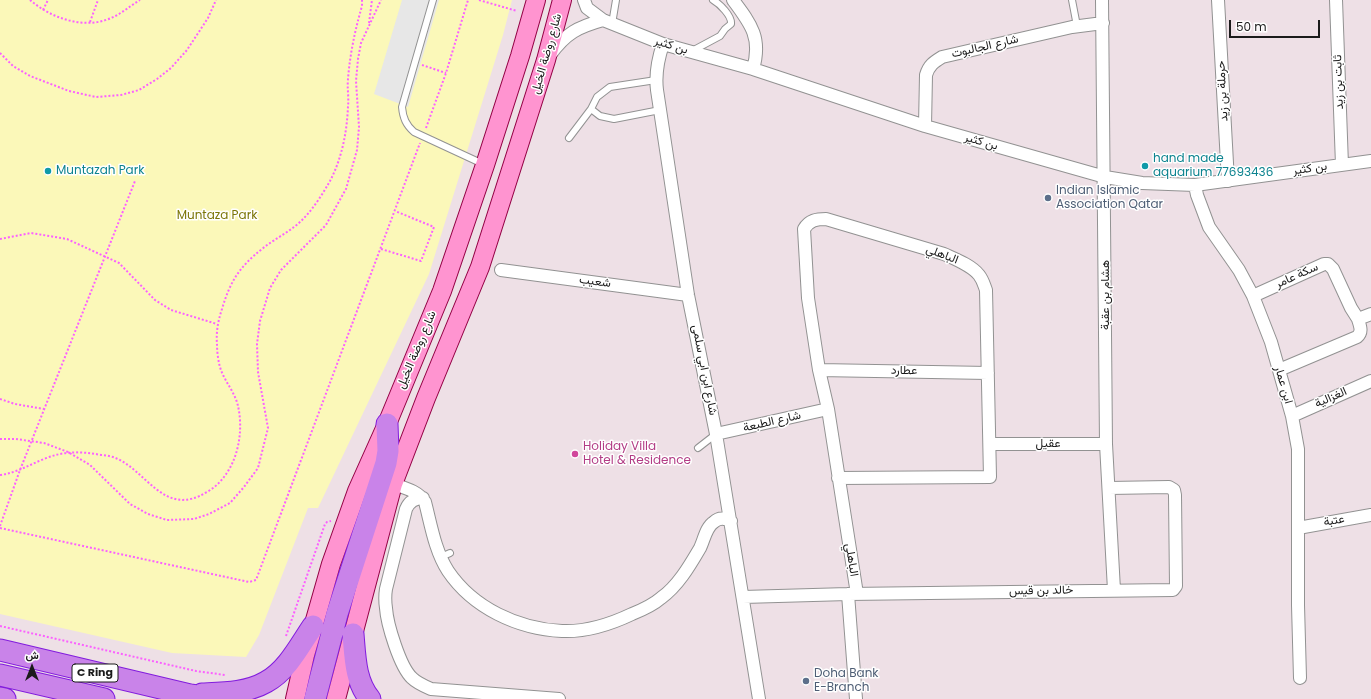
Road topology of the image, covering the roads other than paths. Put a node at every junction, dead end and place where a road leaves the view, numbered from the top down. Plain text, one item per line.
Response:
1 (433, 0) edge
2 (562, 0) edge
3 (584, 0) edge
4 (616, 0) edge
5 (713, 0) edge
6 (733, 0) edge
7 (1072, 0) edge
8 (1102, 0) edge
9 (1218, 0) edge
10 (1336, 0) edge
11 (534, 8) edge
12 (607, 22) junction
13 (1103, 23) junction
14 (1077, 26) junction
15 (663, 44) junction
16 (691, 52) junction
17 (546, 60) junction
18 (753, 69) junction
19 (656, 80) junction
20 (592, 109) junction
21 (660, 110) junction
22 (925, 126) junction
23 (569, 138) dead end
24 (1371, 161) edge
25 (485, 165) junction
26 (1342, 165) junction
27 (1105, 177) junction
28 (1228, 181) junction
29 (1195, 185) junction
30 (501, 270) dead end
31 (688, 295) junction
32 (1252, 296) junction
33 (1371, 314) edge
34 (1358, 319) junction
35 (819, 370) junction
36 (1279, 370) junction
37 (988, 373) junction
38 (1371, 381) edge
39 (828, 409) junction
40 (1292, 416) junction
41 (387, 424) junction
42 (716, 434) junction
43 (990, 444) junction
44 (1106, 444) junction
45 (698, 448) dead end
46 (838, 478) junction
47 (393, 484) junction
48 (1109, 488) junction
49 (422, 498) junction
50 (1371, 514) edge
51 (731, 521) junction
52 (1298, 528) junction
53 (1114, 590) junction
54 (852, 594) junction
55 (743, 597) junction
56 (313, 626) junction
57 (353, 634) junction
58 (0, 650) edge
59 (0, 675) edge
60 (1300, 678) dead end
61 (190, 694) junction
62 (0, 698) edge
63 (758, 698) edge
64 (6, 699) edge
65 (104, 699) edge
66 (218, 699) edge
67 (295, 699) edge
68 (315, 699) edge
69 (336, 699) edge
70 (370, 699) edge
71 (559, 699) edge
72 (856, 699) edge

1 - 25 lane
2 - 17 main road, شارع روضة الخيل
3 - 12 street, بن كثير
4 - 12 lane
5 - 16 lane
6 - 18 street
7 - 14 lane
8 - 13 street, هشام بن عقبة
9 - 28 street, حرملة بن زيد
10 - 26 street, ثابت بن زيد
11 - 25 main road, شارع روضة الخيل
12 - 15 street, بن كثير
12 - 17 street
13 - 14 street, شارع الجالبوت
13 - 27 street, هشام بن عقبة
14 - 22 street, شارع الجالبوت
15 - 16 street, بن كثير
15 - 19 street, شارع ابن ابي سلمى
16 - 18 street, بن كثير
17 - 47 main road, شارع روضة الخيل
18 - 22 street, بن كثير
19 - 20 lane
19 - 21 street, شارع ابن ابي سلمى
20 - 21 lane
20 - 23 lane
21 - 31 street, شارع ابن ابي سلمى
22 - 27 street, بن كثير
24 - 26 street, بن كثير
25 - 41 main road, شارع روضة الخيل
26 - 28 street, بن كثير
27 - 29 street, بن كثير
27 - 44 street, هشام بن عقبة
28 - 29 street, بن كثير
29 - 32 street, ابن عمار
30 - 31 street, شعيب
31 - 42 street, شارع ابن ابي سلمى
32 - 34 street, سكة عامر
32 - 36 street, ابن عمار
33 - 34 street
34 - 36 street
35 - 37 street, عطارد
35 - 37 street, الباهلي
35 - 39 street, الباهلي
36 - 40 street, ابن عمار
37 - 43 street, الباهلي
38 - 40 street, الغزالية
39 - 42 street, شارع الطبعة
39 - 46 street, الباهلي
40 - 52 street, ابن عمار
41 - 56 main road, شارع روضة الخيل
41 - 68 highway
42 - 45 lane
42 - 51 street, شارع ابن ابي سلمى
43 - 44 street, عقيل
43 - 46 street, الباهلي
44 - 48 street, هشام بن عقبة
46 - 54 street, الباهلي
47 - 49 street
47 - 57 main road, شارع روضة الخيل
48 - 53 street, هشام بن عقبة
48 - 53 street, خالد بن قيس
49 - 51 street
49 - 71 street
50 - 52 street, عتبة
51 - 55 street, شارع ابن ابي سلمى
52 - 60 street, ابن عمار
53 - 54 street, خالد بن قيس
54 - 55 street, خالد بن قيس
54 - 72 street, الباهلي
55 - 63 street, شارع ابن ابي سلمى
56 - 61 highway
56 - 67 main road, شارع روضة الخيل
57 - 69 main road, شارع روضة الخيل
57 - 70 highway
58 - 61 highway, C Ring
59 - 65 highway
61 - 66 highway, C Ring
62 - 64 highway

